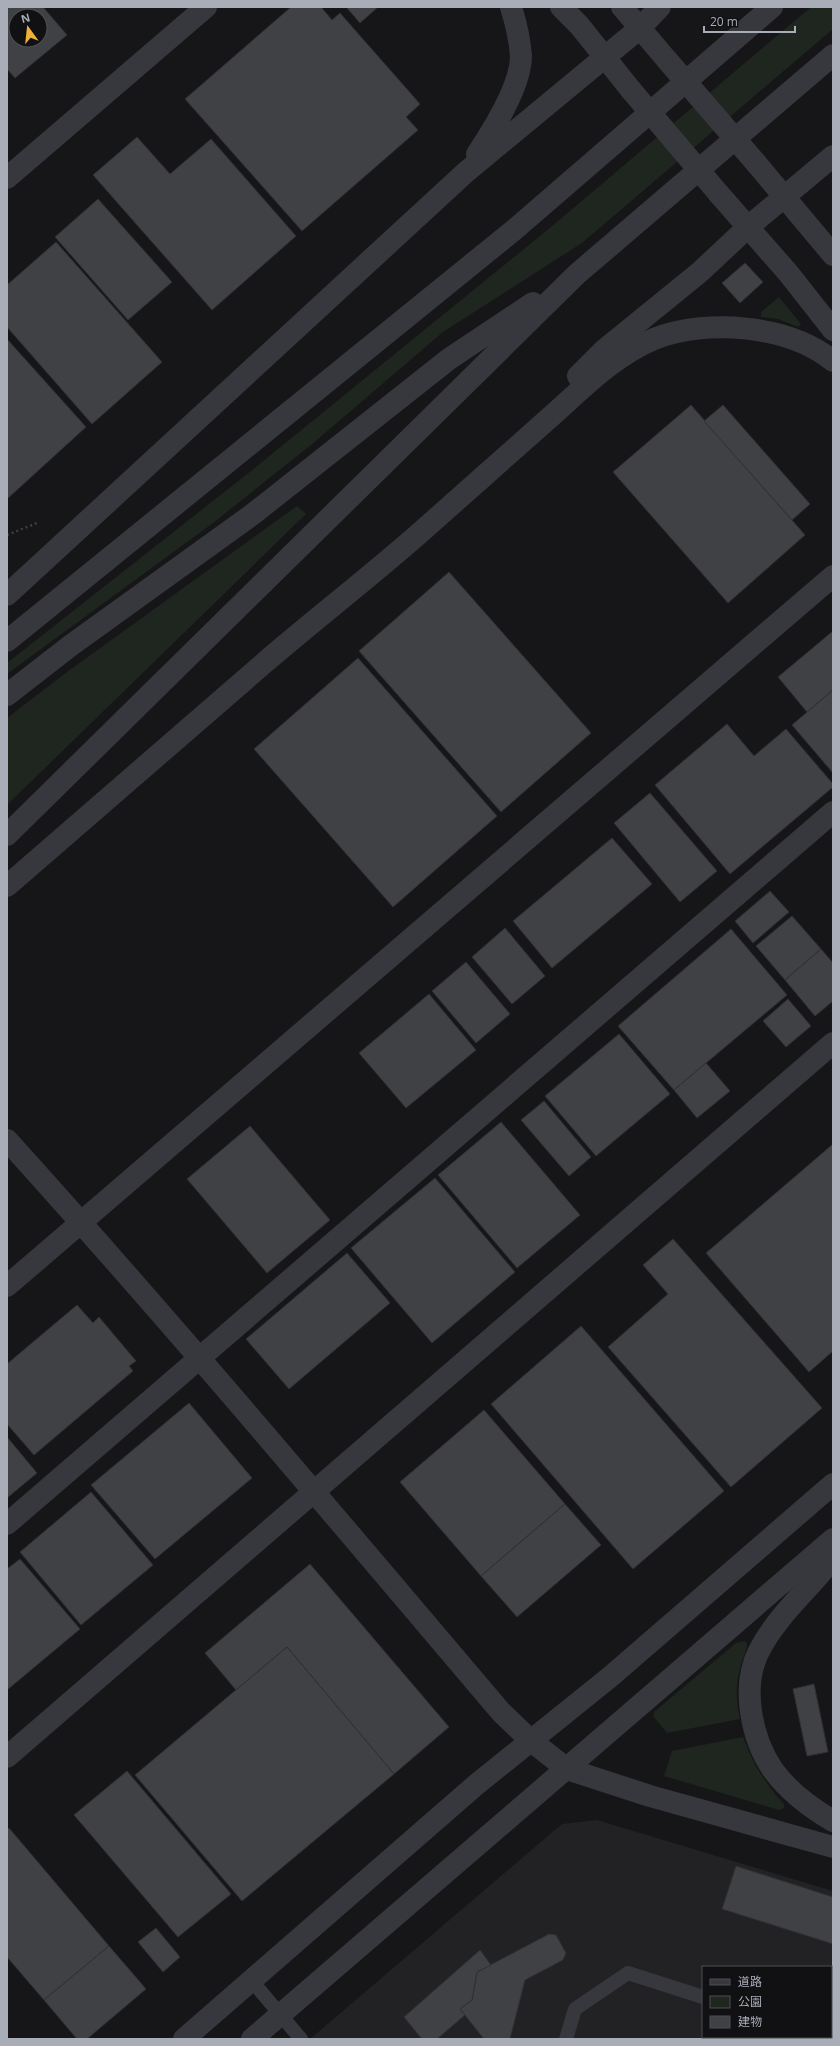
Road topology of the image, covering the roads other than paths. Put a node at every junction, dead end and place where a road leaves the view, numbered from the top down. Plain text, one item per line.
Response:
1 (206, 7) edge
2 (511, 7) edge
3 (561, 7) edge
4 (622, 7) edge
5 (660, 7) edge
6 (772, 7) edge
7 (640, 28) junction
8 (833, 55) edge
9 (605, 58) junction
10 (833, 156) edge
11 (466, 172) junction
12 (7, 178) edge
13 (785, 197) junction
14 (748, 227) junction
15 (833, 255) edge
16 (577, 274) junction
17 (833, 330) edge
18 (833, 361) edge
19 (419, 534) junction
20 (833, 576) edge
21 (7, 595) edge
22 (7, 641) edge
23 (7, 695) edge
24 (833, 812) edge
25 (7, 835) edge
26 (7, 886) edge
27 (833, 1043) edge
28 (7, 1140) edge
29 (81, 1222) junction
30 (7, 1286) edge
31 (198, 1358) junction
32 (833, 1484) edge
33 (314, 1492) junction
34 (7, 1524) edge
35 (833, 1539) edge
36 (833, 1558) edge
37 (530, 1740) junction
38 (7, 1757) edge
39 (567, 1768) junction
40 (833, 1821) edge
41 (833, 1846) edge
42 (252, 1981) junction
43 (702, 1997) edge
44 (280, 2015) junction
45 (184, 2039) edge
46 (252, 2039) edge
47 (301, 2039) edge
48 (566, 2039) edge

1 - 12 street
2 - 11 street
3 - 9 street
4 - 7 street
5 - 7 street
6 - 22 street
7 - 9 street
7 - 13 street, bridge
8 - 16 street
9 - 11 street
9 - 14 street, bridge
10 - 13 street
11 - 21 street
13 - 14 street
13 - 15 street
14 - 17 street
14 - 19 street
16 - 23 street
16 - 25 street
18 - 19 street
19 - 26 street
20 - 29 street
24 - 31 street
27 - 33 street
28 - 29 street
29 - 30 street
29 - 31 street
31 - 33 street
31 - 34 street
32 - 37 street
33 - 37 street
33 - 38 street
35 - 39 street
36 - 40 street
37 - 39 street
37 - 42 street
39 - 41 street
39 - 44 street
42 - 44 lane
42 - 45 street
43 - 48 lane
44 - 46 street
44 - 47 lane

